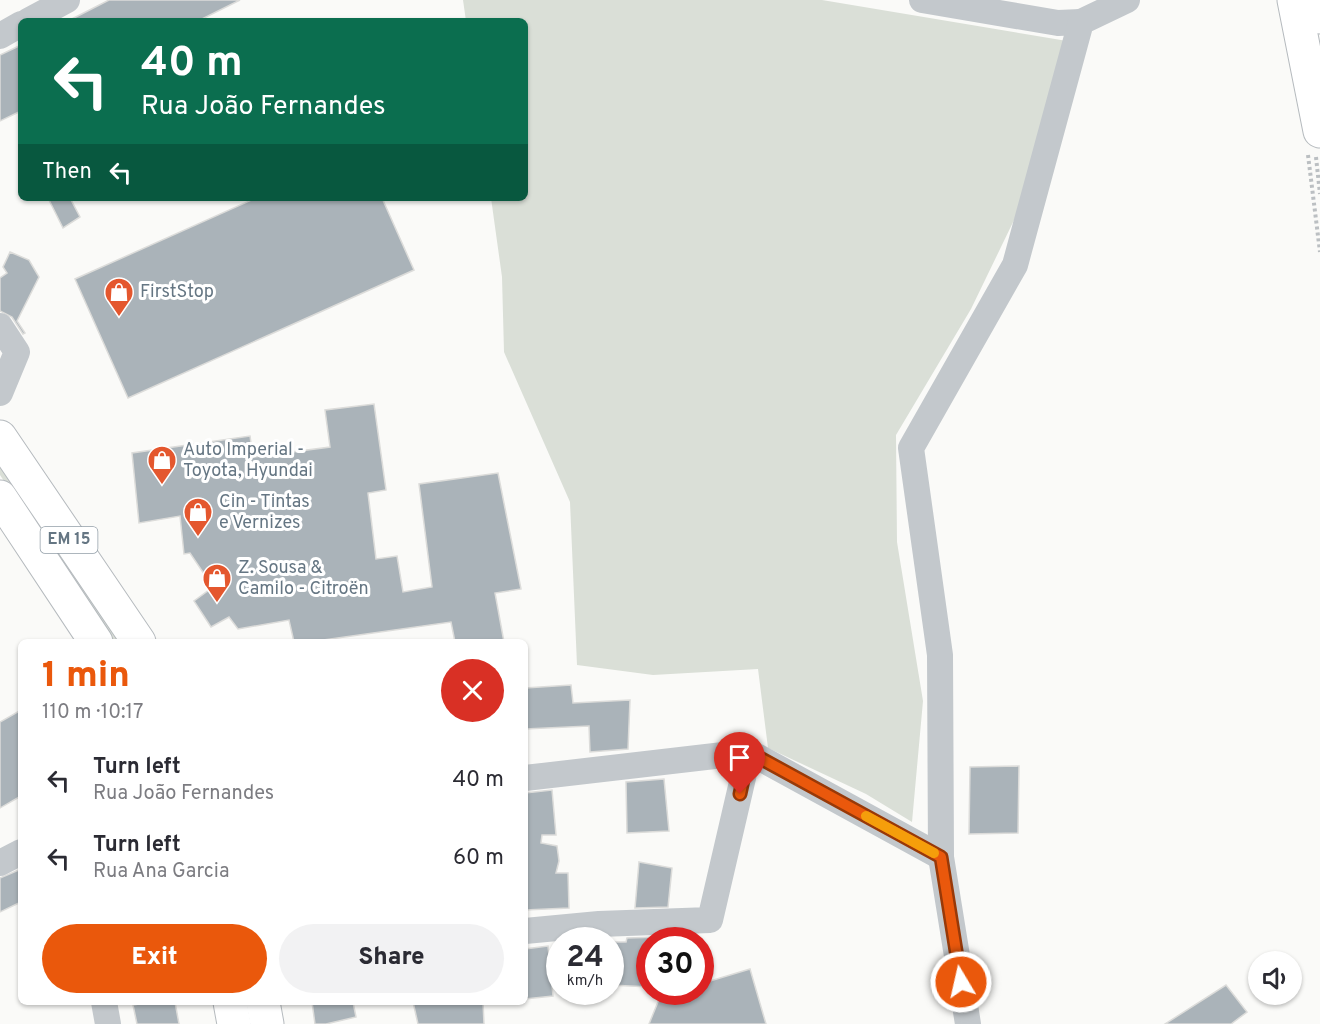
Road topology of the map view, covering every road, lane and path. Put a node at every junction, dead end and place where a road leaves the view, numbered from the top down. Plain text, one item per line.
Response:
1 (67, 0) edge
2 (922, 0) edge
3 (1127, 0) edge
4 (1294, 0) edge
5 (1319, 0) edge
6 (1320, 17) edge
7 (33, 18) edge
8 (1082, 22) junction
9 (18, 26) edge
10 (0, 36) edge
11 (1320, 131) edge
12 (0, 327) edge
13 (0, 393) edge
14 (0, 437) edge
15 (0, 497) edge
16 (94, 639) edge
17 (137, 639) edge
18 (749, 752) junction
19 (528, 778) edge
20 (18, 854) edge
21 (941, 857) junction
22 (0, 863) edge
23 (528, 931) edge
24 (105, 1005) edge
25 (231, 1005) edge
26 (264, 1005) edge
27 (108, 1024) edge
28 (234, 1024) edge
29 (267, 1024) edge
30 (968, 1024) edge

1 - 7 street
2 - 8 street
3 - 8 street
4 - 11 main road
5 - 6 main road
8 - 21 street
9 - 10 street
12 - 13 street
14 - 17 main road, EM 15
15 - 16 main road, EM 15
18 - 19 street
18 - 21 street
18 - 23 street
20 - 22 street
21 - 30 street
24 - 27 street
25 - 28 main road
26 - 29 main road

